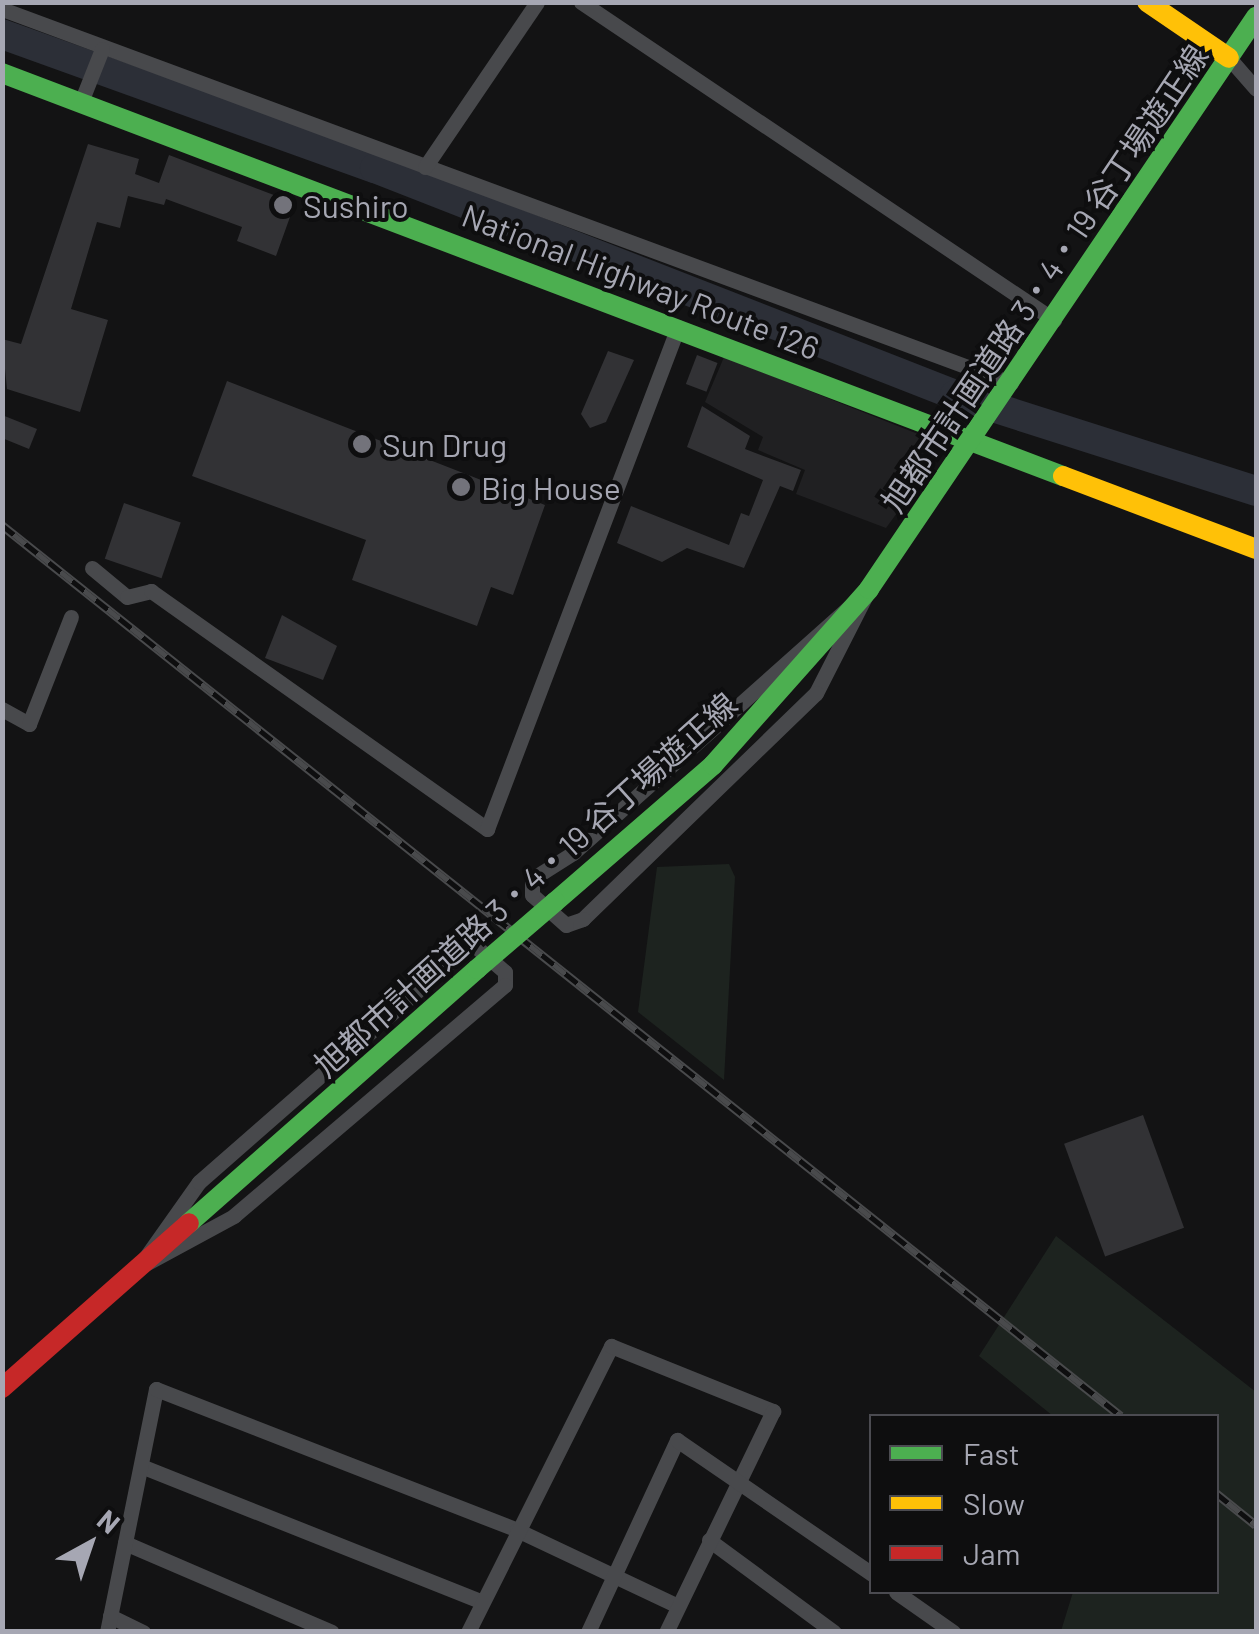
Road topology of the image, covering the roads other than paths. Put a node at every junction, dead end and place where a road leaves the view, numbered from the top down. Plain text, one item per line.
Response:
1 (537, 2) edge
2 (581, 2) edge
3 (1146, 2) edge
4 (2, 9) edge
5 (1256, 17) edge
6 (102, 49) junction
7 (1229, 58) junction
8 (2, 73) edge
9 (1256, 89) edge
10 (81, 102) junction
11 (424, 167) junction
12 (1054, 320) junction
13 (678, 327) junction
14 (1009, 385) junction
15 (975, 438) junction
16 (1256, 549) edge
17 (92, 568) dead end
18 (869, 589) junction
19 (71, 616) dead end
20 (2, 709) edge
21 (138, 1268) junction
22 (2, 1388) edge
23 (140, 1466) junction
24 (740, 1482) junction
25 (517, 1530) junction
26 (709, 1540) junction
27 (125, 1543) junction
28 (869, 1572) edge
29 (614, 1576) junction
30 (899, 1594) edge
31 (482, 1602) junction
32 (678, 1606) junction
33 (108, 1624) edge
34 (142, 1632) edge
35 (332, 1632) edge
36 (468, 1632) edge
37 (588, 1632) edge
38 (666, 1632) edge
39 (834, 1632) edge
40 (953, 1632) edge

1 - 11 street
2 - 12 street
3 - 7 main road
4 - 6 street
5 - 7 main road, 旭都市計画道路 3・4・19 谷丁場遊正線
6 - 10 street
6 - 11 street
7 - 9 street
7 - 12 main road, 旭都市計画道路 3・4・19 谷丁場遊正線
8 - 10 main road, National Highway Route 126
10 - 13 main road, National Highway Route 126
11 - 14 street
12 - 14 main road, 旭都市計画道路 3・4・19 谷丁場遊正線
13 - 15 main road, National Highway Route 126
13 - 17 street
14 - 15 main road, 旭都市計画道路 3・4・19 谷丁場遊正線
15 - 16 main road, National Highway Route 126
15 - 18 main road, 旭都市計画道路 3・4・19 谷丁場遊正線
18 - 18 street
18 - 21 main road, 旭都市計画道路 3・4・19 谷丁場遊正線, bridge
19 - 20 street
21 - 21 street
21 - 22 main road, 旭都市計画道路 3・4・19 谷丁場遊正線
23 - 25 street
23 - 27 street
23 - 31 street
24 - 25 street
24 - 26 street
24 - 28 street
24 - 29 street
25 - 29 street
25 - 31 street
26 - 32 street
26 - 39 street
27 - 33 street
27 - 35 street
29 - 32 street
29 - 37 street
30 - 40 street
31 - 36 street
32 - 38 street
33 - 34 street

